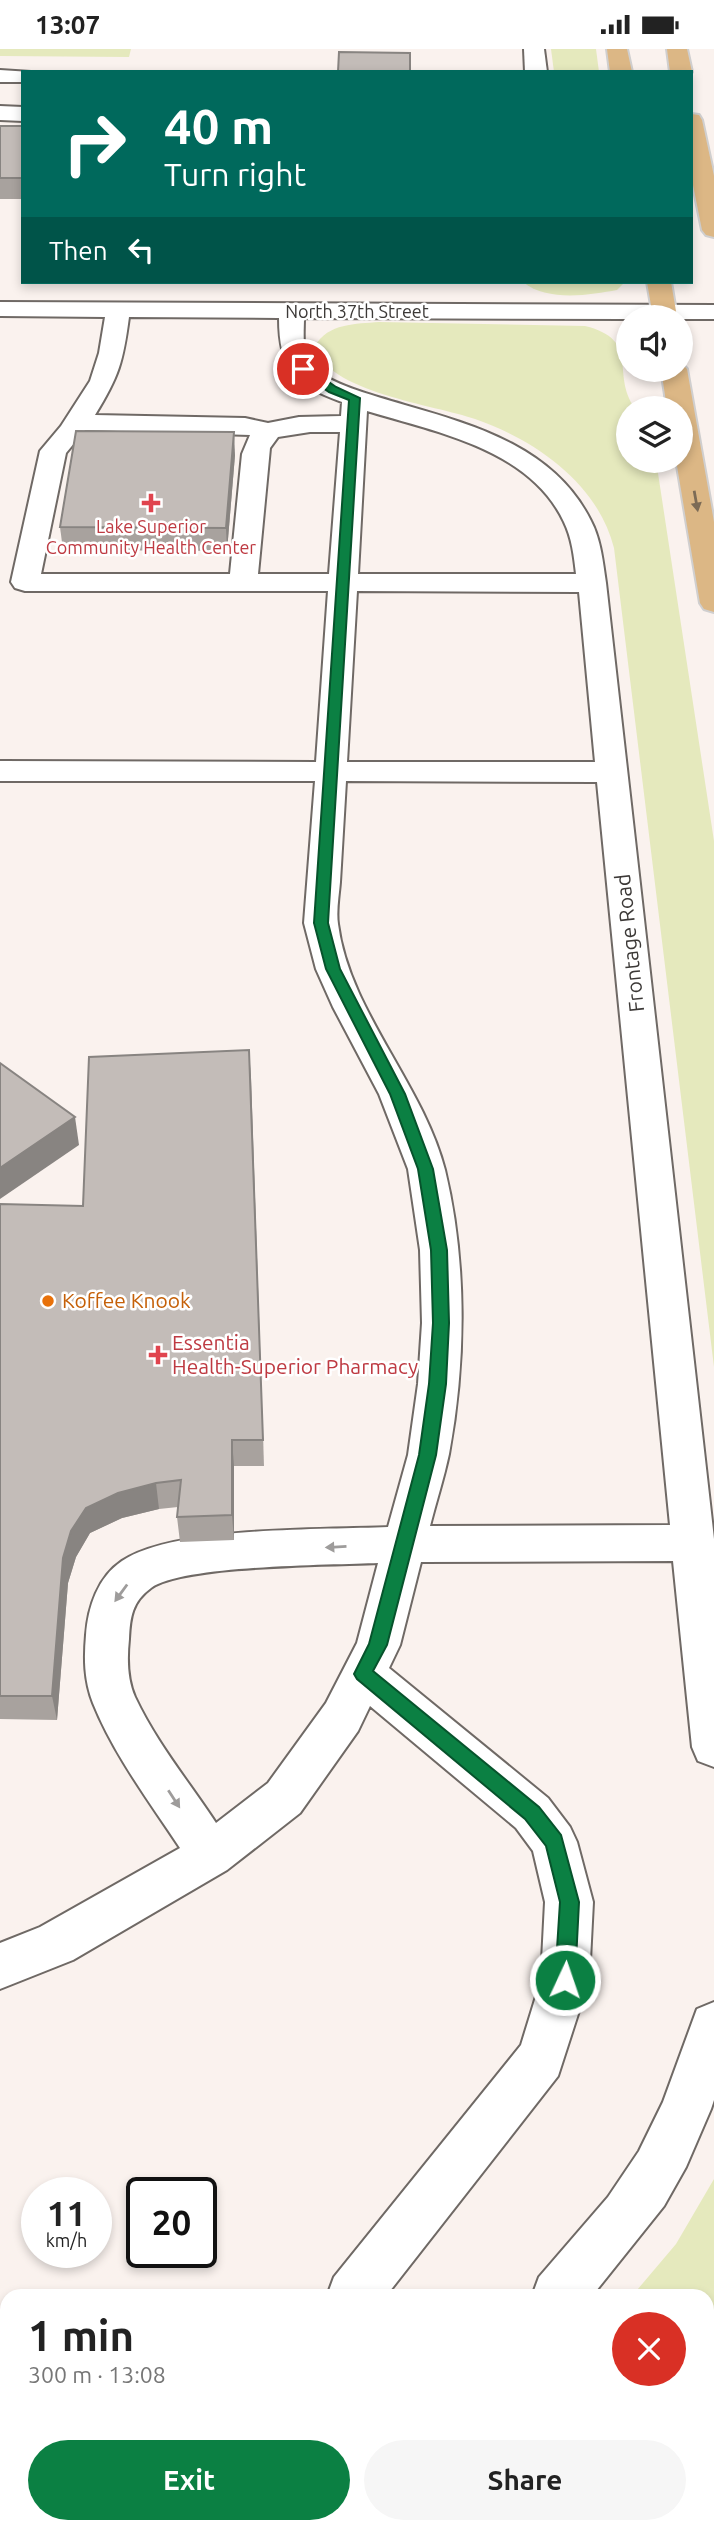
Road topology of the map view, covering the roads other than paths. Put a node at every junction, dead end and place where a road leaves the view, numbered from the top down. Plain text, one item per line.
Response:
1 (534, 49) edge
2 (617, 49) edge
3 (677, 49) edge
4 (536, 70) edge
5 (621, 70) edge
6 (681, 70) edge
7 (0, 76) edge
8 (21, 76) edge
9 (0, 113) edge
10 (21, 114) edge
11 (693, 130) edge
12 (714, 230) edge
13 (59, 284) edge
14 (659, 284) edge
15 (663, 305) edge
16 (0, 309) edge
17 (55, 310) junction
18 (118, 310) junction
19 (291, 312) junction
20 (616, 312) edge
21 (714, 312) edge
22 (693, 313) edge
23 (354, 411) junction
24 (77, 422) junction
25 (269, 431) junction
26 (692, 473) edge
27 (243, 583) junction
28 (344, 583) junction
29 (592, 583) junction
30 (714, 603) edge
31 (0, 771) edge
32 (332, 771) junction
33 (611, 772) junction
34 (695, 1543) junction
35 (404, 1544) junction
36 (363, 1674) junction
37 (714, 1747) edge
38 (211, 1855) junction
39 (0, 1966) edge
40 (714, 2026) edge
41 (358, 2289) edge
42 (564, 2289) edge

1 - 4 street
2 - 5 main road
3 - 6 main road
7 - 8 street
9 - 10 street
11 - 12 main road
13 - 17 street
14 - 15 main road
16 - 17 street, North 37th Street
17 - 18 street, North 37th Street
18 - 19 street, North 37th Street
18 - 24 street
19 - 20 street, North 37th Street
19 - 23 street, Frontage Road
21 - 22 street, North 37th Street
23 - 25 street
23 - 28 street
23 - 29 street, Frontage Road
24 - 25 street
24 - 27 street
25 - 27 street
26 -> 30 main road
27 - 28 street
28 - 29 street
28 - 32 street
29 - 33 street, Frontage Road
31 - 32 street
32 - 33 street
32 - 35 street
33 - 34 street, Frontage Road
34 - 35 street
34 - 37 street, Frontage Road
35 - 36 street
35 -> 38 street
36 - 38 street
36 - 41 street
38 - 39 street
40 - 42 street

